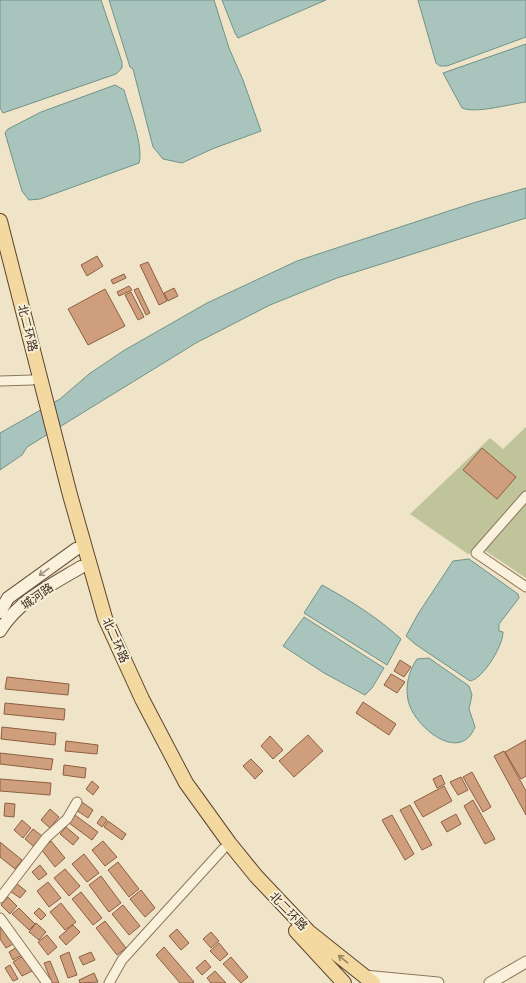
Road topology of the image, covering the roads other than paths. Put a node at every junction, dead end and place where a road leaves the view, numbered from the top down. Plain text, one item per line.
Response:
1 (0, 221) edge
2 (0, 254) edge
3 (0, 381) edge
4 (37, 388) junction
5 (52, 442) junction
6 (526, 496) edge
7 (76, 549) junction
8 (81, 567) junction
9 (526, 587) edge
10 (0, 612) edge
11 (0, 631) edge
12 (77, 802) dead end
13 (223, 849) junction
14 (0, 898) edge
15 (0, 918) edge
16 (526, 962) edge
17 (369, 979) edge
18 (47, 983) edge
19 (108, 983) edge
20 (344, 983) edge
21 (438, 983) edge
22 (490, 983) edge

1 - 4 main road, 北二环路
2 - 4 main road, 北二环路
3 - 4 street
4 - 5 main road, 北二环路
5 - 7 main road, 北二环路
17 -> 5 main road, 北二环路
6 - 9 street
7 - 8 main road, 北二环路
7 -> 10 main road, 城河路
8 - 11 main road, 城河路
8 - 13 main road, 北二环路
12 - 14 street
13 - 19 street
13 - 20 main road, 北二环路
15 - 18 street
16 - 22 street
17 - 21 street

